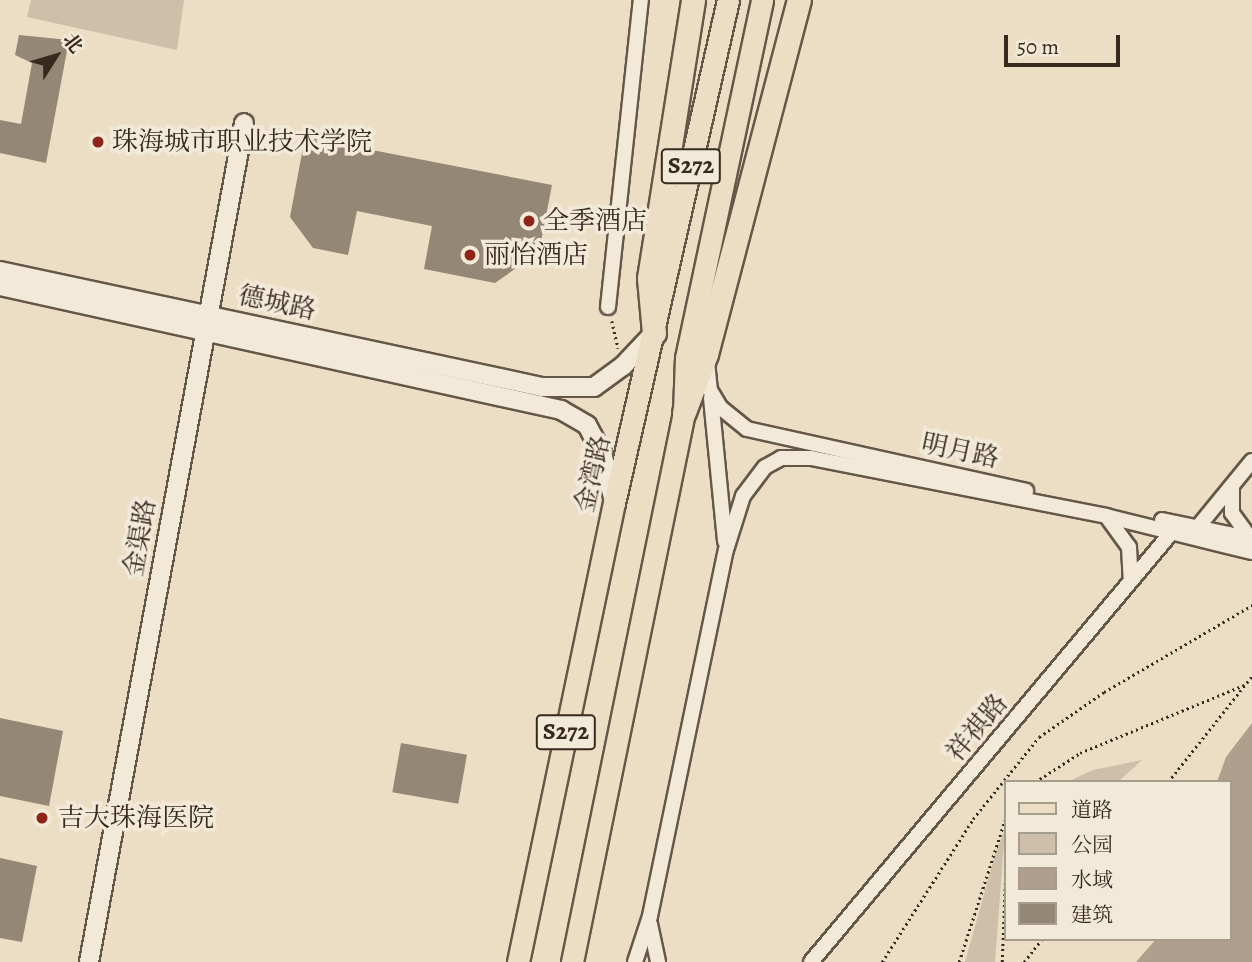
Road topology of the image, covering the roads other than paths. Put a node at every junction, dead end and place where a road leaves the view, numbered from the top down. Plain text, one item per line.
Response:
1 (641, 0) edge
2 (693, 0) edge
3 (728, 0) edge
4 (762, 0) edge
5 (799, 0) edge
6 (244, 123) dead end
7 (0, 271) edge
8 (0, 286) edge
9 (608, 307) road end
10 (206, 322) junction
11 (654, 333) junction
12 (706, 354) junction
13 (710, 390) junction
14 (537, 394) junction
15 (684, 412) junction
16 (1252, 461) edge
17 (1232, 485) junction
18 (614, 503) junction
19 (1106, 516) junction
20 (1176, 528) junction
21 (1194, 532) junction
22 (1252, 543) edge
23 (726, 550) junction
24 (1132, 580) junction
25 (650, 916) junction
26 (89, 962) edge
27 (518, 962) edge
28 (572, 962) edge
29 (635, 962) edge
30 (658, 962) edge
31 (811, 962) edge

1 - 9 street
2 - 11 highway
3 - 11 main road, 金湾路 / S272
4 - 15 main road, S272
5 - 12 highway
6 - 10 street, 金渠路
7 - 10 street, 德城路
8 - 10 street, 德城路
10 - 14 street, 德城路
10 - 26 street, 金渠路
11 - 14 street
11 - 18 main road, 金湾路 / S272
12 - 13 street
12 - 15 highway
13 - 20 street, 明月路
13 - 23 street
14 - 18 street
15 - 28 main road, S272
16 - 17 street
17 - 21 street
17 - 22 street
18 - 27 main road, 金湾路 / S272
19 - 20 street, 明月路
19 - 23 street, 明月路
19 - 24 street
20 - 21 street, 明月路
20 - 24 street, 祥祺路
21 - 22 street, 明月路
23 - 25 street
24 - 31 street, 祥祺路
25 - 29 street
25 - 30 street

